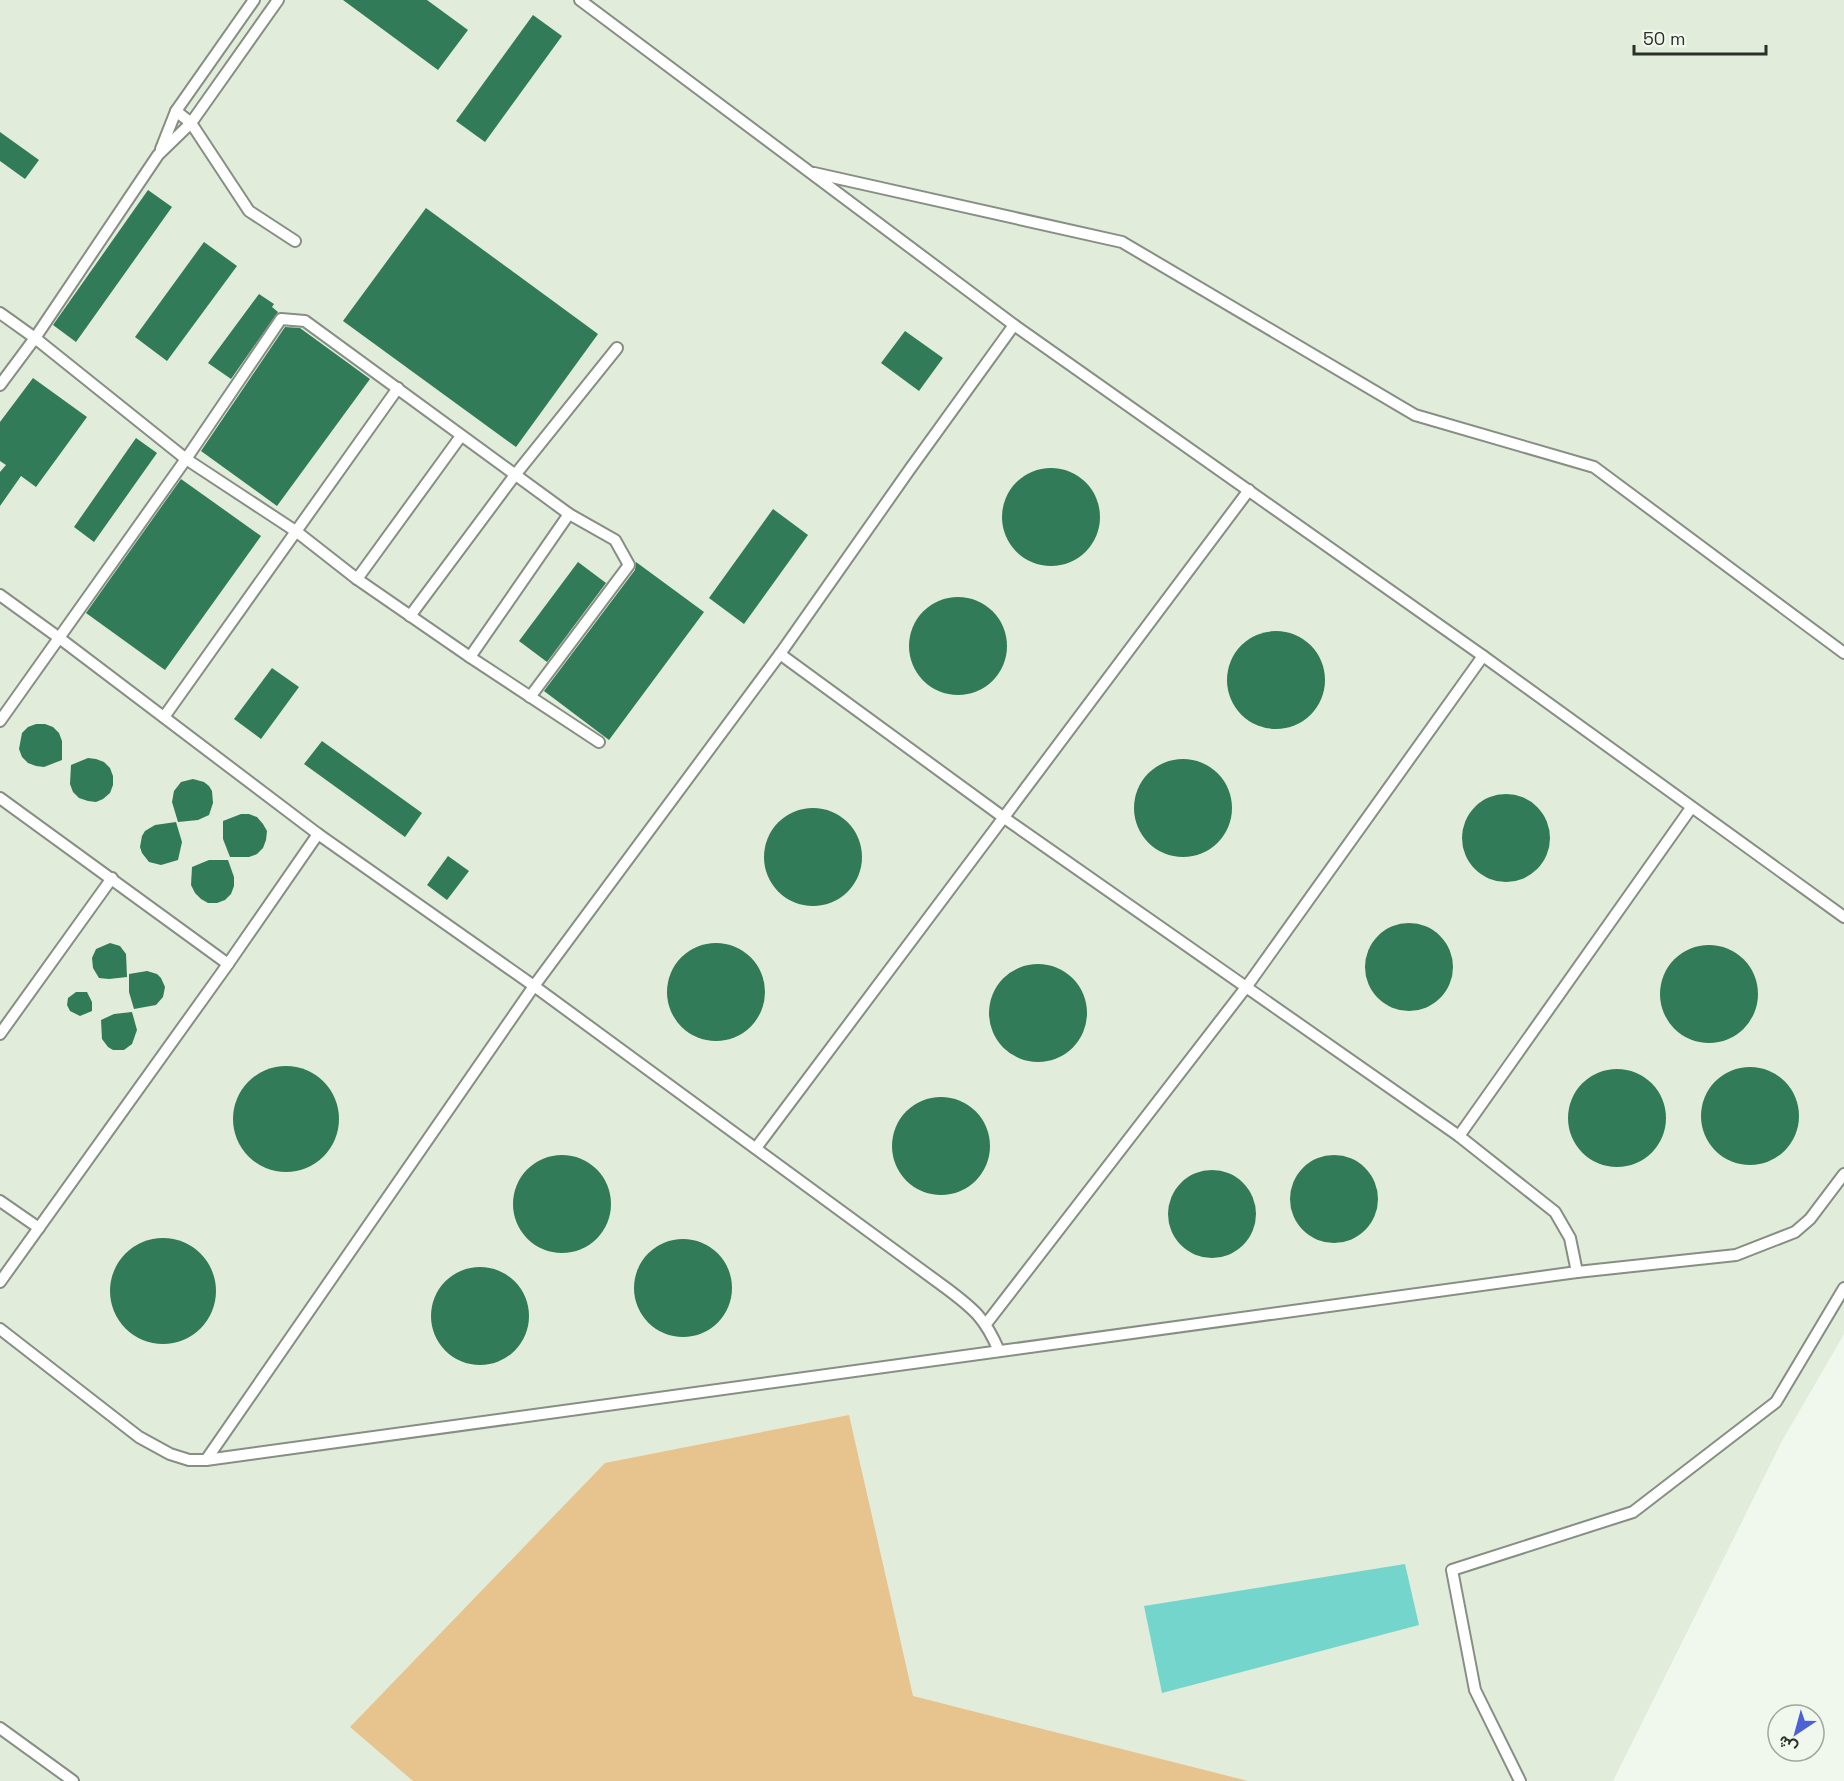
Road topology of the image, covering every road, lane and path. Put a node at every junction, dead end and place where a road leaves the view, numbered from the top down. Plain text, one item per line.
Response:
1 (254, 0) edge
2 (278, 0) edge
3 (580, 0) edge
4 (176, 111) junction
5 (191, 123) junction
6 (158, 155) junction
7 (811, 173) junction
8 (295, 241) dead end
9 (0, 313) edge
10 (1014, 325) junction
11 (35, 338) junction
12 (617, 348) dead end
13 (0, 385) edge
14 (398, 388) junction
15 (462, 436) junction
16 (186, 459) junction
17 (515, 475) junction
18 (1249, 490) junction
19 (569, 514) junction
20 (297, 532) junction
21 (357, 579) junction
22 (0, 595) edge
23 (410, 616) junction
24 (58, 637) junction
25 (1844, 653) edge
26 (780, 654) junction
27 (1483, 656) junction
28 (470, 657) junction
29 (530, 697) junction
30 (164, 717) junction
31 (0, 721) edge
32 (599, 742) dead end
33 (0, 798) edge
34 (1691, 808) junction
35 (1003, 817) junction
36 (318, 834) junction
37 (112, 878) junction
38 (1844, 917) edge
39 (228, 964) junction
40 (534, 986) junction
41 (1247, 986) junction
42 (0, 1034) edge
43 (1459, 1136) junction
44 (756, 1148) junction
45 (1844, 1174) edge
46 (0, 1201) edge
47 (39, 1228) junction
48 (1577, 1272) junction
49 (0, 1282) edge
50 (1844, 1288) edge
51 (986, 1324) junction
52 (0, 1329) edge
53 (999, 1351) junction
54 (206, 1460) junction
55 (0, 1728) edge
56 (73, 1781) edge
57 (1520, 1781) edge

1 - 4 lane
2 - 5 lane
3 - 7 lane
4 - 5 lane
4 - 6 lane
5 - 6 lane
5 - 8 lane
6 - 11 lane
7 - 10 lane
7 - 25 lane
9 - 11 lane
10 - 18 lane
10 - 26 lane
11 - 13 lane
11 - 16 lane
12 - 17 lane
14 - 15 lane
14 - 16 lane
14 - 20 lane
15 - 17 lane
15 - 21 lane
16 - 20 lane
16 - 24 lane
17 - 19 lane
17 - 23 lane
18 - 27 lane
18 - 35 lane
19 - 28 lane
19 - 29 lane
20 - 21 lane
20 - 30 lane
21 - 23 lane
22 - 24 lane
23 - 28 lane
24 - 30 lane
24 - 31 lane
26 - 35 lane
26 - 40 lane
27 - 34 lane
27 - 41 lane
28 - 29 lane
29 - 32 lane
30 - 36 lane
33 - 37 lane
34 - 38 lane
34 - 43 lane
35 - 41 lane
35 - 44 lane
36 - 39 lane
36 - 40 lane
37 - 39 lane
37 - 42 lane
39 - 47 lane
40 - 44 lane
40 - 54 lane
41 - 43 lane
41 - 51 lane
43 - 48 lane
44 - 51 lane
45 - 48 lane
46 - 47 lane
47 - 49 lane
48 - 53 lane
50 - 57 lane
51 - 53 lane
52 - 54 lane
53 - 54 lane
55 - 56 lane

